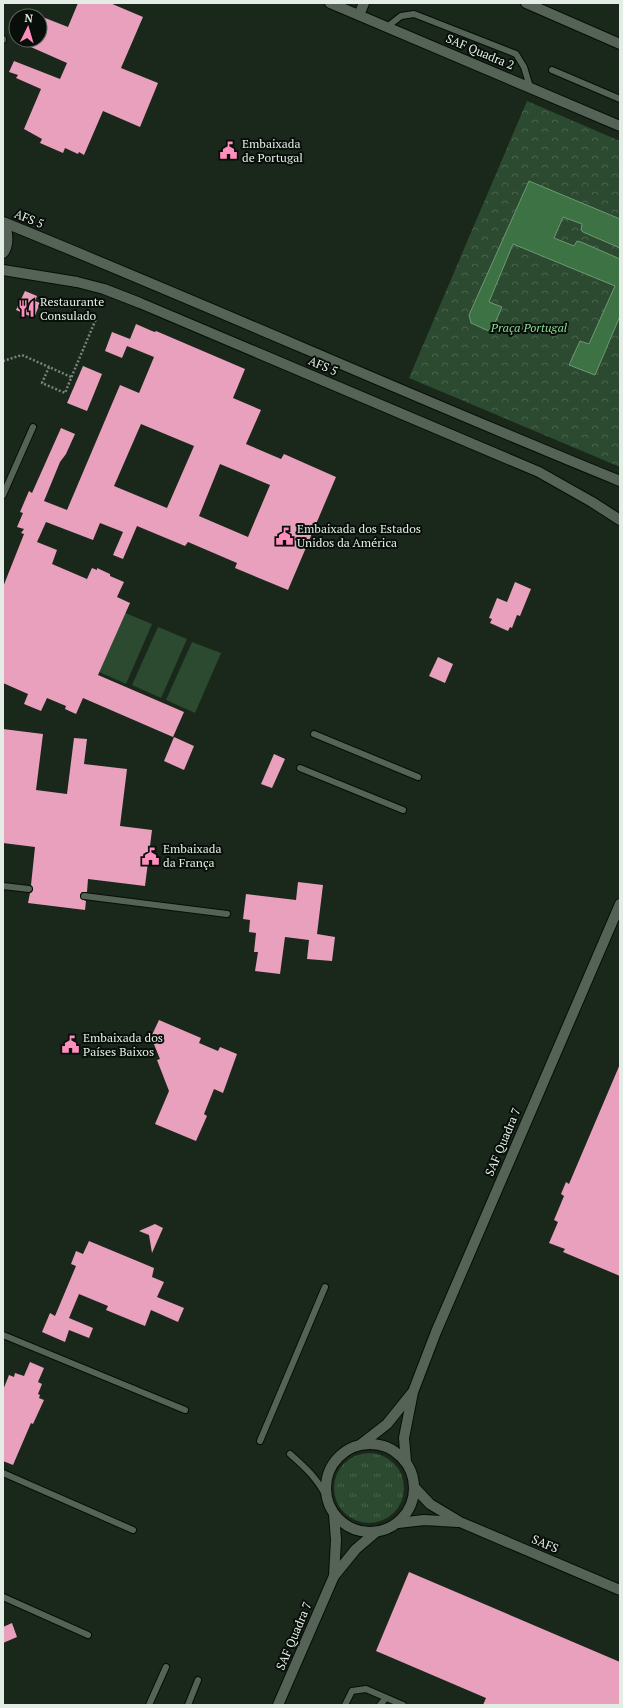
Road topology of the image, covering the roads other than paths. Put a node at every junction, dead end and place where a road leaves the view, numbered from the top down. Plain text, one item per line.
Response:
1 (330, 3) edge
2 (364, 3) edge
3 (526, 3) edge
4 (359, 15) junction
5 (387, 27) junction
6 (620, 44) edge
7 (552, 70) dead end
8 (530, 87) junction
9 (620, 99) edge
10 (620, 126) edge
11 (4, 223) edge
12 (3, 253) edge
13 (3, 270) edge
14 (33, 427) dead end
15 (620, 481) edge
16 (3, 495) edge
17 (620, 520) edge
18 (314, 734) dead end
19 (300, 768) dead end
20 (418, 777) dead end
21 (403, 810) dead end
22 (3, 886) edge
23 (29, 889) dead end
24 (84, 896) dead end
25 (620, 904) edge
26 (227, 914) dead end
27 (325, 1287) dead end
28 (3, 1335) edge
29 (413, 1392) junction
30 (185, 1410) dead end
31 (260, 1442) dead end
32 (357, 1447) junction
33 (290, 1454) dead end
34 (406, 1462) junction
35 (3, 1473) edge
36 (415, 1488) junction
37 (328, 1500) junction
38 (334, 1514) junction
39 (460, 1522) junction
40 (398, 1523) junction
41 (133, 1530) dead end
42 (376, 1532) junction
43 (334, 1576) junction
44 (620, 1590) edge
45 (3, 1597) edge
46 (88, 1635) dead end
47 (166, 1667) dead end
48 (198, 1680) dead end
49 (386, 1698) junction
50 (150, 1705) edge
51 (188, 1705) edge
52 (278, 1705) edge
53 (345, 1705) edge
54 (380, 1705) edge
55 (404, 1705) edge

1 - 4 street, SAF Quadra 2
2 - 4 street
3 - 6 street
4 - 5 street, SAF Quadra 2
5 - 8 street, SAF Quadra 2
5 - 8 lane
7 - 9 lane
8 - 10 street, SAF Quadra 2
11 - 12 street
11 - 15 street, AFS 5
13 - 17 street, AFS 5
14 - 16 lane
18 - 20 lane
19 - 21 lane
22 - 23 lane
24 - 26 lane
25 - 29 street, SAF Quadra 7
27 - 31 lane
28 - 30 lane
29 - 32 street, SAF Quadra 7
29 - 34 street, SAF Quadra 7
32 - 34 street
32 - 37 street
33 - 37 lane
34 - 36 street
35 - 41 lane
36 - 39 street, SAFS
36 - 40 street
37 - 38 street
38 - 42 street
38 - 43 street, SAF Quadra 7
39 - 40 street, SAFS
39 - 44 street, SAFS
40 - 42 street
42 - 43 street, SAF Quadra 7
43 - 52 street, SAF Quadra 7
45 - 46 lane
47 - 50 lane
48 - 51 lane
49 - 53 lane
49 - 54 lane
49 - 55 lane

